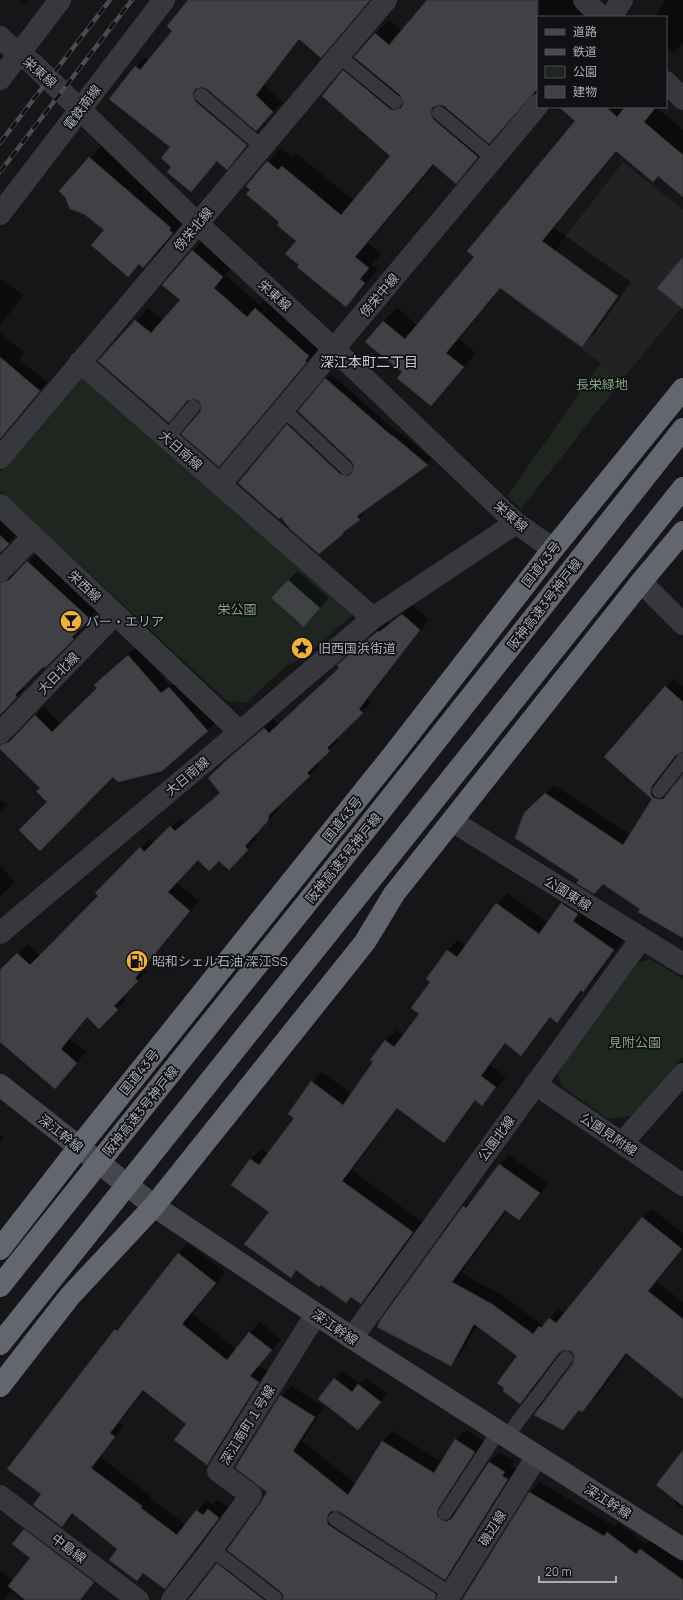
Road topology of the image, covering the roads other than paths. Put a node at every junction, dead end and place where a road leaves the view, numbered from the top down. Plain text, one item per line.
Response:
1 (60, 0) edge
2 (164, 0) edge
3 (386, 0) edge
4 (584, 0) edge
5 (622, 0) edge
6 (600, 16) edge
7 (612, 16) edge
8 (0, 37) edge
9 (18, 54) junction
10 (339, 56) junction
11 (0, 79) edge
12 (667, 83) edge
13 (201, 95) dead end
14 (683, 99) edge
15 (395, 102) dead end
16 (537, 106) edge
17 (80, 109) junction
18 (439, 112) dead end
19 (262, 147) junction
20 (493, 158) junction
21 (0, 214) edge
22 (198, 224) junction
23 (334, 349) junction
24 (80, 362) junction
25 (683, 389) edge
26 (193, 407) dead end
27 (283, 409) junction
28 (683, 429) edge
29 (166, 438) junction
30 (0, 458) edge
31 (346, 468) dead end
32 (220, 485) junction
33 (683, 488) edge
34 (0, 505) edge
35 (516, 523) junction
36 (683, 532) edge
37 (33, 537) junction
38 (552, 549) junction
39 (0, 571) edge
40 (641, 582) junction
41 (115, 614) junction
42 (373, 618) junction
43 (683, 624) edge
44 (240, 732) junction
45 (0, 733) edge
46 (683, 760) edge
47 (659, 791) dead end
48 (452, 821) junction
49 (0, 933) edge
50 (641, 939) junction
51 (683, 964) edge
52 (683, 1074) edge
53 (535, 1084) junction
54 (0, 1085) edge
55 (622, 1143) junction
56 (79, 1147) junction
57 (683, 1185) edge
58 (154, 1206) junction
59 (0, 1249) edge
60 (0, 1286) edge
61 (316, 1314) junction
62 (352, 1338) junction
63 (0, 1344) edge
64 (566, 1358) dead end
65 (0, 1386) edge
66 (502, 1434) junction
67 (537, 1456) junction
68 (0, 1496) edge
69 (445, 1512) dead end
70 (335, 1519) dead end
71 (212, 1549) junction
72 (683, 1549) edge
73 (125, 1596) edge
74 (449, 1597) edge
75 (275, 1598) dead end
76 (172, 1600) edge

1 - 9 street
2 - 17 street, 電鉄南線
3 - 10 street, 傍栄北線
4 - 6 street
5 - 7 street
8 - 9 street, 栄東線
9 - 11 street
9 - 17 street, 栄東線
10 - 15 lane
10 - 19 street, 傍栄北線
12 - 14 street
13 - 19 lane
16 - 20 street, 傍栄中線
17 - 21 street, 電鉄南線
17 - 22 street, 栄東線
18 - 20 lane
19 - 22 street, 傍栄北線
20 - 23 street, 傍栄中線
22 - 23 street, 栄東線
22 - 24 street, 傍栄北線
23 - 27 street, 傍栄中線
23 - 35 street, 栄東線
24 - 29 street, 大日南線
24 - 30 street, 傍栄北線
25 - 38 highway, 国道43号
26 - 29 lane
27 - 31 lane
27 - 32 street, 傍栄中線
28 - 60 highway, 阪神高速3号神戸線, bridge
29 - 32 street, 大日南線
32 - 42 street, 大日南線
33 - 63 highway, bridge
34 - 37 street, 栄西線
35 - 38 street, 栄東線
35 - 42 street, 大日南線
36 - 40 highway
37 - 39 street
37 - 41 street, 栄西線
38 - 56 highway, 国道43号
40 - 43 street
40 - 48 highway
41 - 44 street, 栄西線
41 - 45 street, 大日北線
42 - 44 street, 大日南線
44 - 49 street, 大日南線
46 - 47 lane
48 - 50 street, 公園東線
48 - 58 highway
50 - 51 street, 公園東線
50 - 53 street, 公園北線
52 - 55 street
53 - 55 street, 公園見附線
53 - 62 street, 公園北線
54 - 56 street, 深江幹線
55 - 57 street, 公園見附線
56 - 58 street, 深江幹線
56 - 59 highway, 国道43号
58 - 61 street, 深江幹線
58 - 65 highway
61 - 62 street, 深江幹線
61 - 71 street, 深江南町１号線
62 - 66 street, 深江幹線
64 - 66 lane
66 - 67 street, 深江幹線
66 - 69 lane
67 - 72 street, 深江幹線
67 - 74 street, 磯辺線
68 - 73 street, 中島線
70 - 74 lane
71 - 75 lane
71 - 76 street, 深江南町１号線

